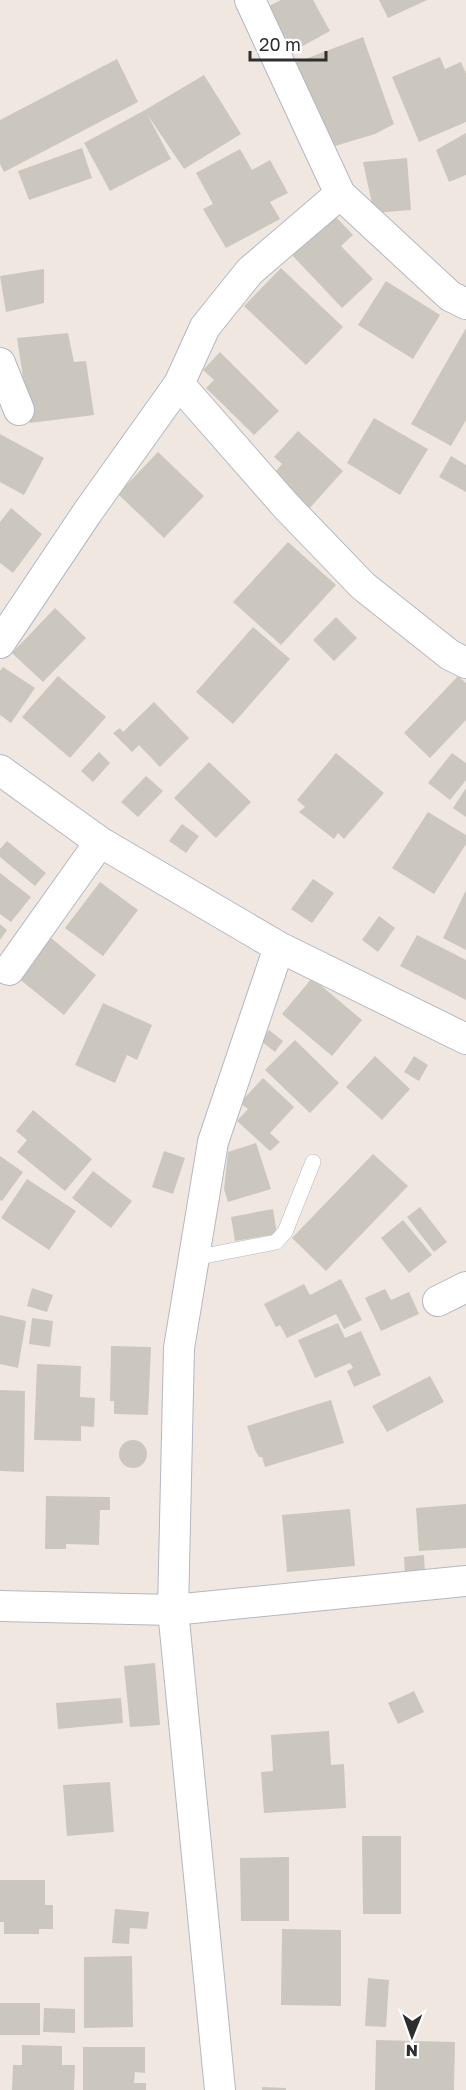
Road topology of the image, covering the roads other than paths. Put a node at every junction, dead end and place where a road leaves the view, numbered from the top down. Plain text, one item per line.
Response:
1 (250, 0) edge
2 (340, 194) junction
3 (466, 304) edge
4 (0, 363) edge
5 (179, 384) junction
6 (20, 410) dead end
7 (0, 643) edge
8 (466, 663) edge
9 (0, 770) edge
10 (100, 842) junction
11 (279, 947) junction
12 (9, 970) dead end
13 (466, 1039) edge
14 (313, 1162) dead end
15 (194, 1258) junction
16 (466, 1287) edge
17 (438, 1301) dead end
18 (466, 1581) edge
19 (0, 1606) edge
20 (173, 1610) junction
21 (220, 2090) edge

1 - 2 street
2 - 3 street
2 - 5 street
4 - 6 street
5 - 7 street
5 - 8 street
9 - 10 street
10 - 11 street
10 - 12 street
11 - 13 street
11 - 15 street
14 - 15 lane
15 - 20 street
16 - 17 street
18 - 20 street
19 - 20 street
20 - 21 street

